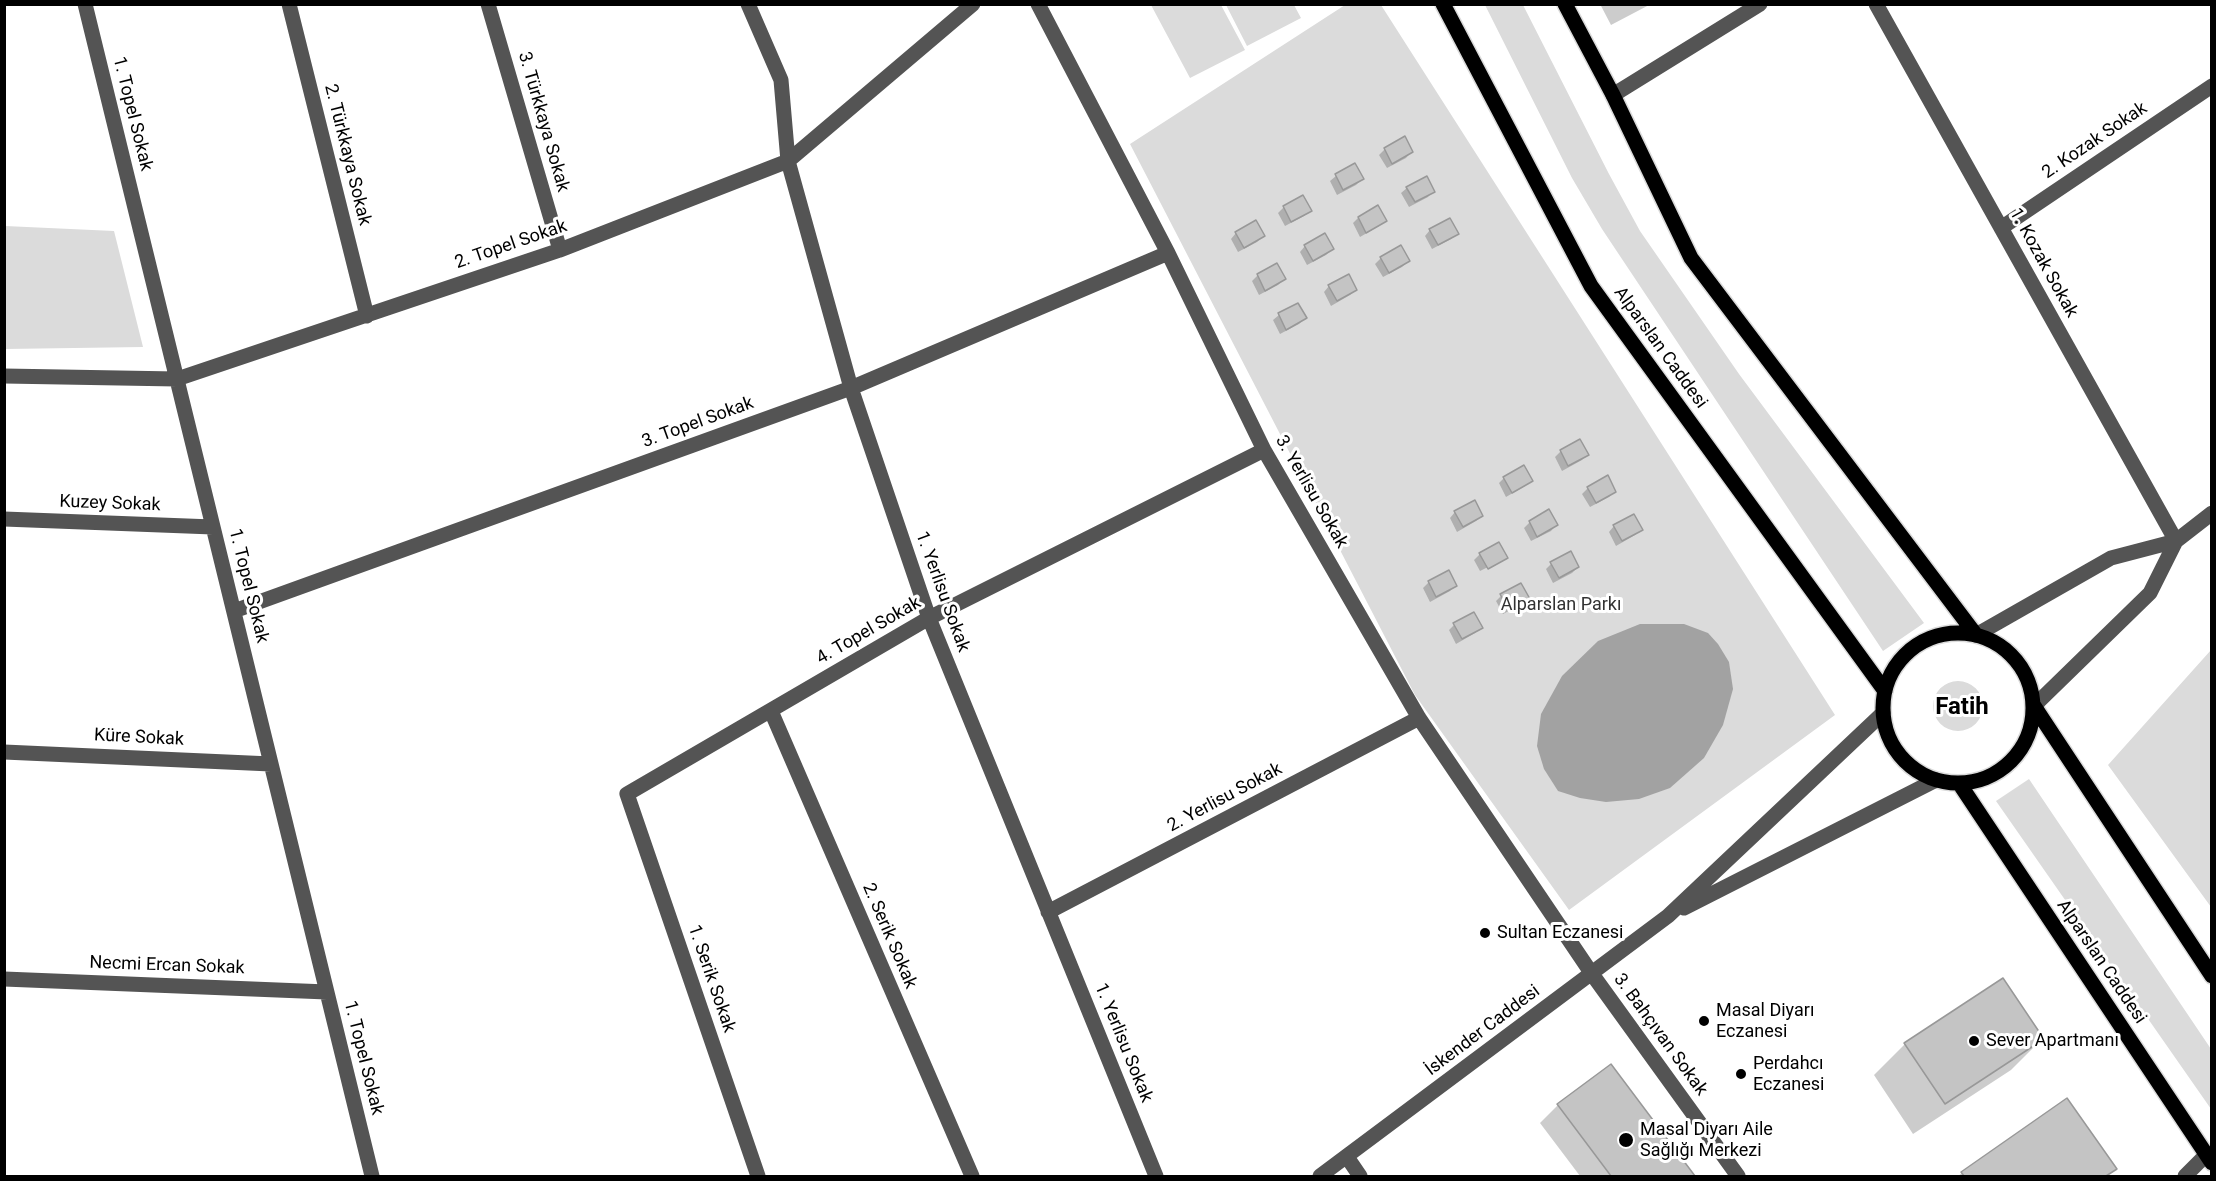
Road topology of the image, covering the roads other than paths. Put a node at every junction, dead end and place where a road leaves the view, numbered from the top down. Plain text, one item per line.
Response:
1 (85, 4) edge
2 (289, 4) edge
3 (488, 4) edge
4 (748, 4) edge
5 (973, 4) edge
6 (1038, 4) edge
7 (1443, 4) edge
8 (1565, 4) edge
9 (1760, 4) edge
10 (1876, 4) edge
11 (2211, 86) edge
12 (1613, 95) junction
13 (788, 161) junction
14 (2001, 228) junction
15 (560, 250) junction
16 (1168, 253) junction
17 (367, 316) junction
18 (4, 376) edge
19 (177, 379) junction
20 (851, 388) junction
21 (1264, 450) junction
22 (2211, 513) edge
23 (4, 519) edge
24 (213, 527) junction
25 (2176, 541) junction
26 (234, 611) junction
27 (929, 618) junction
28 (1976, 635) junction
29 (1885, 691) junction
30 (2034, 706) junction
31 (771, 711) junction
32 (1883, 713) junction
33 (1419, 718) junction
34 (4, 752) edge
35 (271, 764) junction
36 (1936, 780) junction
37 (1959, 783) junction
38 (627, 794) joint
39 (1048, 912) junction
40 (1668, 916) junction
41 (1592, 974) junction
42 (2211, 976) edge
43 (4, 979) edge
44 (327, 993) junction
45 (1347, 1157) junction
46 (2209, 1159) edge
47 (372, 1176) edge
48 (758, 1176) edge
49 (972, 1176) edge
50 (1156, 1176) edge
51 (1320, 1176) edge
52 (1360, 1176) edge
53 (1738, 1176) edge
54 (2185, 1176) edge

1 - 19 street, 1. Topel Sokak
2 - 17 street, 2. Türkkaya Sokak
3 - 15 street, 3. Türkkaya Sokak
4 - 13 street, 1. Yerlisu Sokak
5 - 13 street, 2. Topel Sokak
6 - 16 street, 3. Yerlisu Sokak
7 - 29 main road, Alparslan Caddesi
8 - 12 main road
9 - 12 street
10 - 14 street, 1. Kozak Sokak
11 - 14 street, 2. Kozak Sokak
12 - 28 main road
13 - 15 street, 2. Topel Sokak
13 - 20 street, 1. Yerlisu Sokak
14 - 25 street, 1. Kozak Sokak
15 - 17 street, 2. Topel Sokak
16 - 20 street, 3. Topel Sokak
16 - 21 street, 3. Yerlisu Sokak
17 - 19 street, 2. Topel Sokak
18 - 19 street, 2. Topel Sokak
19 - 24 street, 1. Topel Sokak
20 - 26 street, 3. Topel Sokak
20 - 27 street, 1. Yerlisu Sokak
21 - 27 street, 4. Topel Sokak
21 - 33 street, 3. Yerlisu Sokak
22 - 25 street
23 - 24 street, Kuzey Sokak
24 - 26 street, 1. Topel Sokak
25 - 28 street
25 - 30 street
26 - 35 street, 1. Topel Sokak
27 - 31 street, 4. Topel Sokak
27 - 39 street, 1. Yerlisu Sokak
28 - 29 main road
28 - 30 main road
29 - 32 main road
30 - 37 main road
30 - 42 main road
31 - 38 street, 4. Topel Sokak
31 - 49 street, 2. Serik Sokak
32 - 36 main road
32 - 40 street
33 - 39 street, 2. Yerlisu Sokak
33 - 41 street, 3. Yerlisu Sokak
34 - 35 street, Küre Sokak
35 - 44 street, 1. Topel Sokak
36 - 37 main road
36 - 40 street
37 - 46 main road, Alparslan Caddesi
38 - 48 street, 1. Serik Sokak
39 - 50 street, 1. Yerlisu Sokak
40 - 41 street, İskender Caddesi
41 - 45 street, İskender Caddesi
41 - 53 street, 3. Bahçıvan Sokak
43 - 44 street, Necmi Ercan Sokak
44 - 47 street, 1. Topel Sokak
45 - 51 street, İskender Caddesi
45 - 52 street
46 - 54 street

